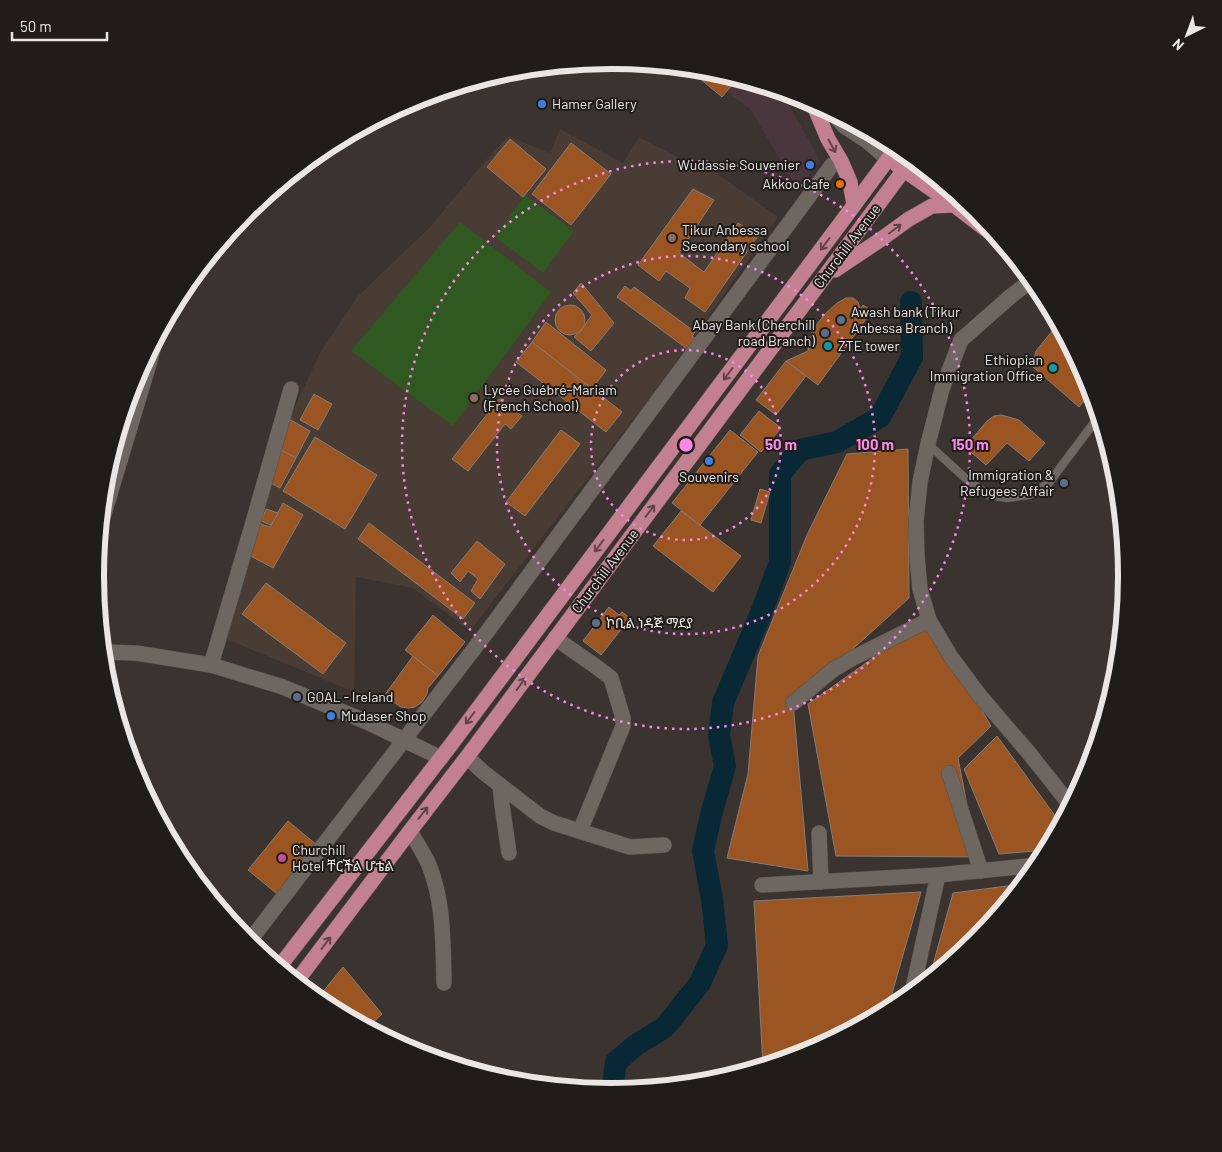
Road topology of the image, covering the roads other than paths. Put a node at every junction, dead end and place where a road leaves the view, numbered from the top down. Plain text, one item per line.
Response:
1 (817, 113) edge
2 (844, 126) edge
3 (892, 153) edge
4 (888, 159) junction
5 (906, 163) edge
6 (908, 164) edge
7 (832, 165) dead end
8 (915, 171) edge
9 (854, 205) junction
10 (954, 205) junction
11 (971, 219) edge
12 (825, 276) junction
13 (1026, 285) edge
14 (147, 372) edge
15 (291, 389) dead end
16 (1094, 423) edge
17 (928, 444) junction
18 (111, 492) edge
19 (929, 620) junction
20 (555, 638) junction
21 (110, 652) edge
22 (211, 665) junction
23 (793, 703) dead end
24 (405, 740) junction
25 (467, 757) junction
26 (440, 758) junction
27 (949, 773) dead end
28 (500, 785) junction
29 (1066, 800) edge
30 (410, 831) junction
31 (580, 831) junction
32 (819, 833) dead end
33 (664, 845) dead end
34 (509, 853) dead end
35 (1027, 866) edge
36 (981, 871) junction
37 (938, 875) junction
38 (821, 882) junction
39 (762, 885) dead end
40 (253, 936) edge
41 (283, 962) edge
42 (300, 976) edge
43 (914, 982) edge
44 (444, 983) dead end

1 -> 9 main road
2 - 4 street
3 - 4 main road, Churchill Avenue
4 - 5 main road
4 - 9 main road, Churchill Avenue
6 - 12 main road, Churchill Avenue
7 - 24 street
8 - 10 main road
9 -> 26 main road, Churchill Avenue
10 - 11 main road
12 -> 10 main road
20 -> 12 main road, Churchill Avenue
13 - 17 street
14 - 18 street
15 - 22 street
16 - 17 lane
17 - 19 street
19 - 23 street
19 - 29 street
25 -> 20 main road, Churchill Avenue
20 - 31 street
21 - 22 street
22 - 24 street
24 - 26 street
24 - 40 street
25 - 28 street
30 -> 25 main road, Churchill Avenue
26 - 41 main road, Churchill Avenue
27 - 36 street
28 - 31 street
28 - 34 street
42 -> 30 main road, Churchill Avenue
30 - 44 street
31 - 33 street
32 - 38 street
35 - 36 street
36 - 37 street
37 - 38 street
37 - 43 street
38 - 39 street

